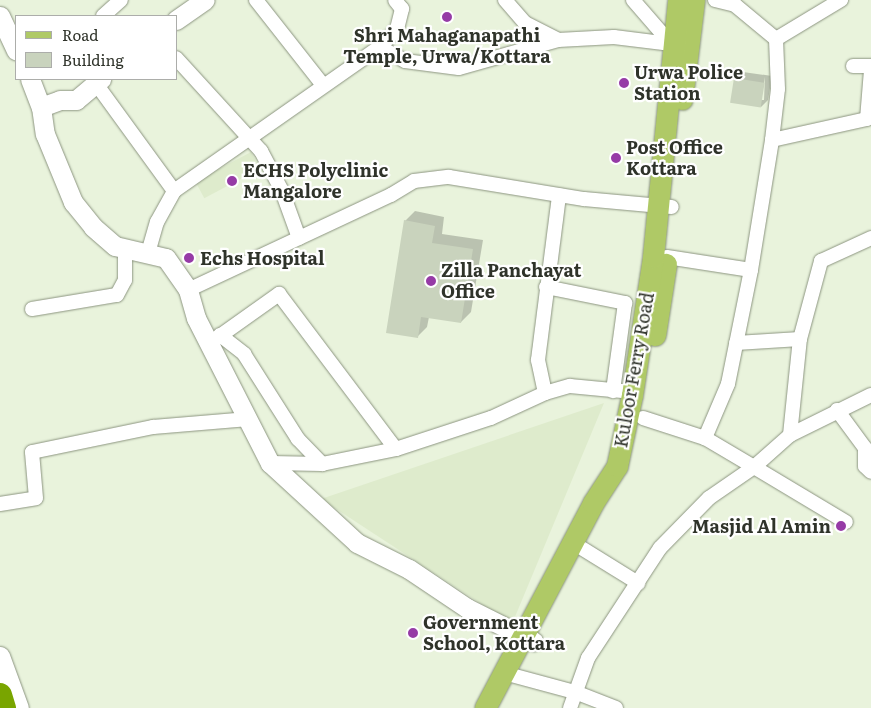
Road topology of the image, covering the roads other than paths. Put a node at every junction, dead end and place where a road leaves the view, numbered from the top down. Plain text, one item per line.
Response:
1 (121, 0) edge
2 (204, 0) edge
3 (256, 0) edge
4 (395, 0) edge
5 (506, 0) edge
6 (632, 0) edge
7 (678, 0) edge
8 (694, 0) edge
9 (715, 0) edge
10 (841, 0) edge
11 (104, 15) edge
12 (0, 16) edge
13 (178, 19) edge
14 (776, 39) junction
15 (558, 40) junction
16 (672, 45) junction
17 (380, 46) junction
18 (15, 48) edge
19 (178, 60) edge
20 (853, 66) dead end
21 (871, 66) edge
22 (871, 70) edge
23 (30, 80) edge
24 (99, 82) edge
25 (323, 86) junction
26 (41, 107) junction
27 (248, 137) junction
28 (772, 140) junction
29 (174, 191) junction
30 (559, 195) junction
31 (666, 206) junction
32 (300, 238) junction
33 (871, 238) edge
34 (125, 248) junction
35 (148, 253) junction
36 (667, 257) junction
37 (750, 270) junction
38 (546, 287) junction
39 (188, 290) junction
40 (32, 309) dead end
41 (215, 339) junction
42 (800, 339) junction
43 (736, 343) junction
44 (623, 391) junction
45 (545, 393) junction
46 (871, 395) edge
47 (837, 410) junction
48 (643, 418) junction
49 (249, 419) junction
50 (790, 435) junction
51 (705, 438) junction
52 (868, 448) edge
53 (396, 449) junction
54 (270, 463) junction
55 (322, 464) junction
56 (754, 467) junction
57 (871, 472) edge
58 (0, 504) edge
59 (846, 522) dead end
60 (583, 549) junction
61 (638, 583) junction
62 (528, 638) junction
63 (0, 656) edge
64 (510, 675) junction
65 (575, 692) junction
66 (0, 695) edge
67 (4, 708) edge
68 (20, 708) edge
69 (484, 708) edge
70 (498, 708) edge
71 (570, 708) edge
72 (616, 708) edge

1 - 11 street
2 - 13 street
3 - 25 street
4 - 17 street
5 - 15 street
6 - 16 street
7 - 16 main road, Kuloor Ferry Road
8 - 31 main road, Kuloor Ferry Road
9 - 14 street
10 - 14 street
12 - 18 street
14 - 28 street
15 - 16 street
15 - 17 street
16 - 31 main road, Kuloor Ferry Road
17 - 25 street
19 - 27 street
20 - 21 street
22 - 28 street
23 - 26 street
24 - 26 street
24 - 29 street
25 - 27 street
26 - 34 street
27 - 29 street
27 - 32 street
28 - 37 street
29 - 35 street
30 - 31 street
30 - 32 street
30 - 38 street
31 - 36 main road, Kuloor Ferry Road
31 - 44 main road, Kuloor Ferry Road
32 - 39 street
33 - 42 street
34 - 35 street
34 - 40 street
35 - 39 street
36 - 37 street
36 - 48 main road, Kuloor Ferry Road
37 - 43 street
38 - 44 street
38 - 45 street
39 - 41 street
41 - 49 street
41 - 53 street
41 - 55 street
42 - 43 street
42 - 50 street
43 - 51 street
44 - 45 street
44 - 62 main road, Kuloor Ferry Road
45 - 53 street
46 - 47 street
47 - 50 street
47 - 52 street
48 - 51 street
48 - 60 main road, Kuloor Ferry Road
49 - 54 street
49 - 58 street
50 - 56 street
51 - 56 street
52 - 57 street
53 - 55 street
54 - 55 street
54 - 62 street
56 - 59 street
56 - 61 street
60 - 61 street
60 - 62 main road, Kuloor Ferry Road
61 - 65 street
62 - 64 main road, Kuloor Ferry Road
63 - 68 street
64 - 65 street
64 - 69 main road, Kuloor Ferry Road
64 - 70 main road, Kuloor Ferry Road
65 - 71 street
65 - 72 street
66 - 67 highway

